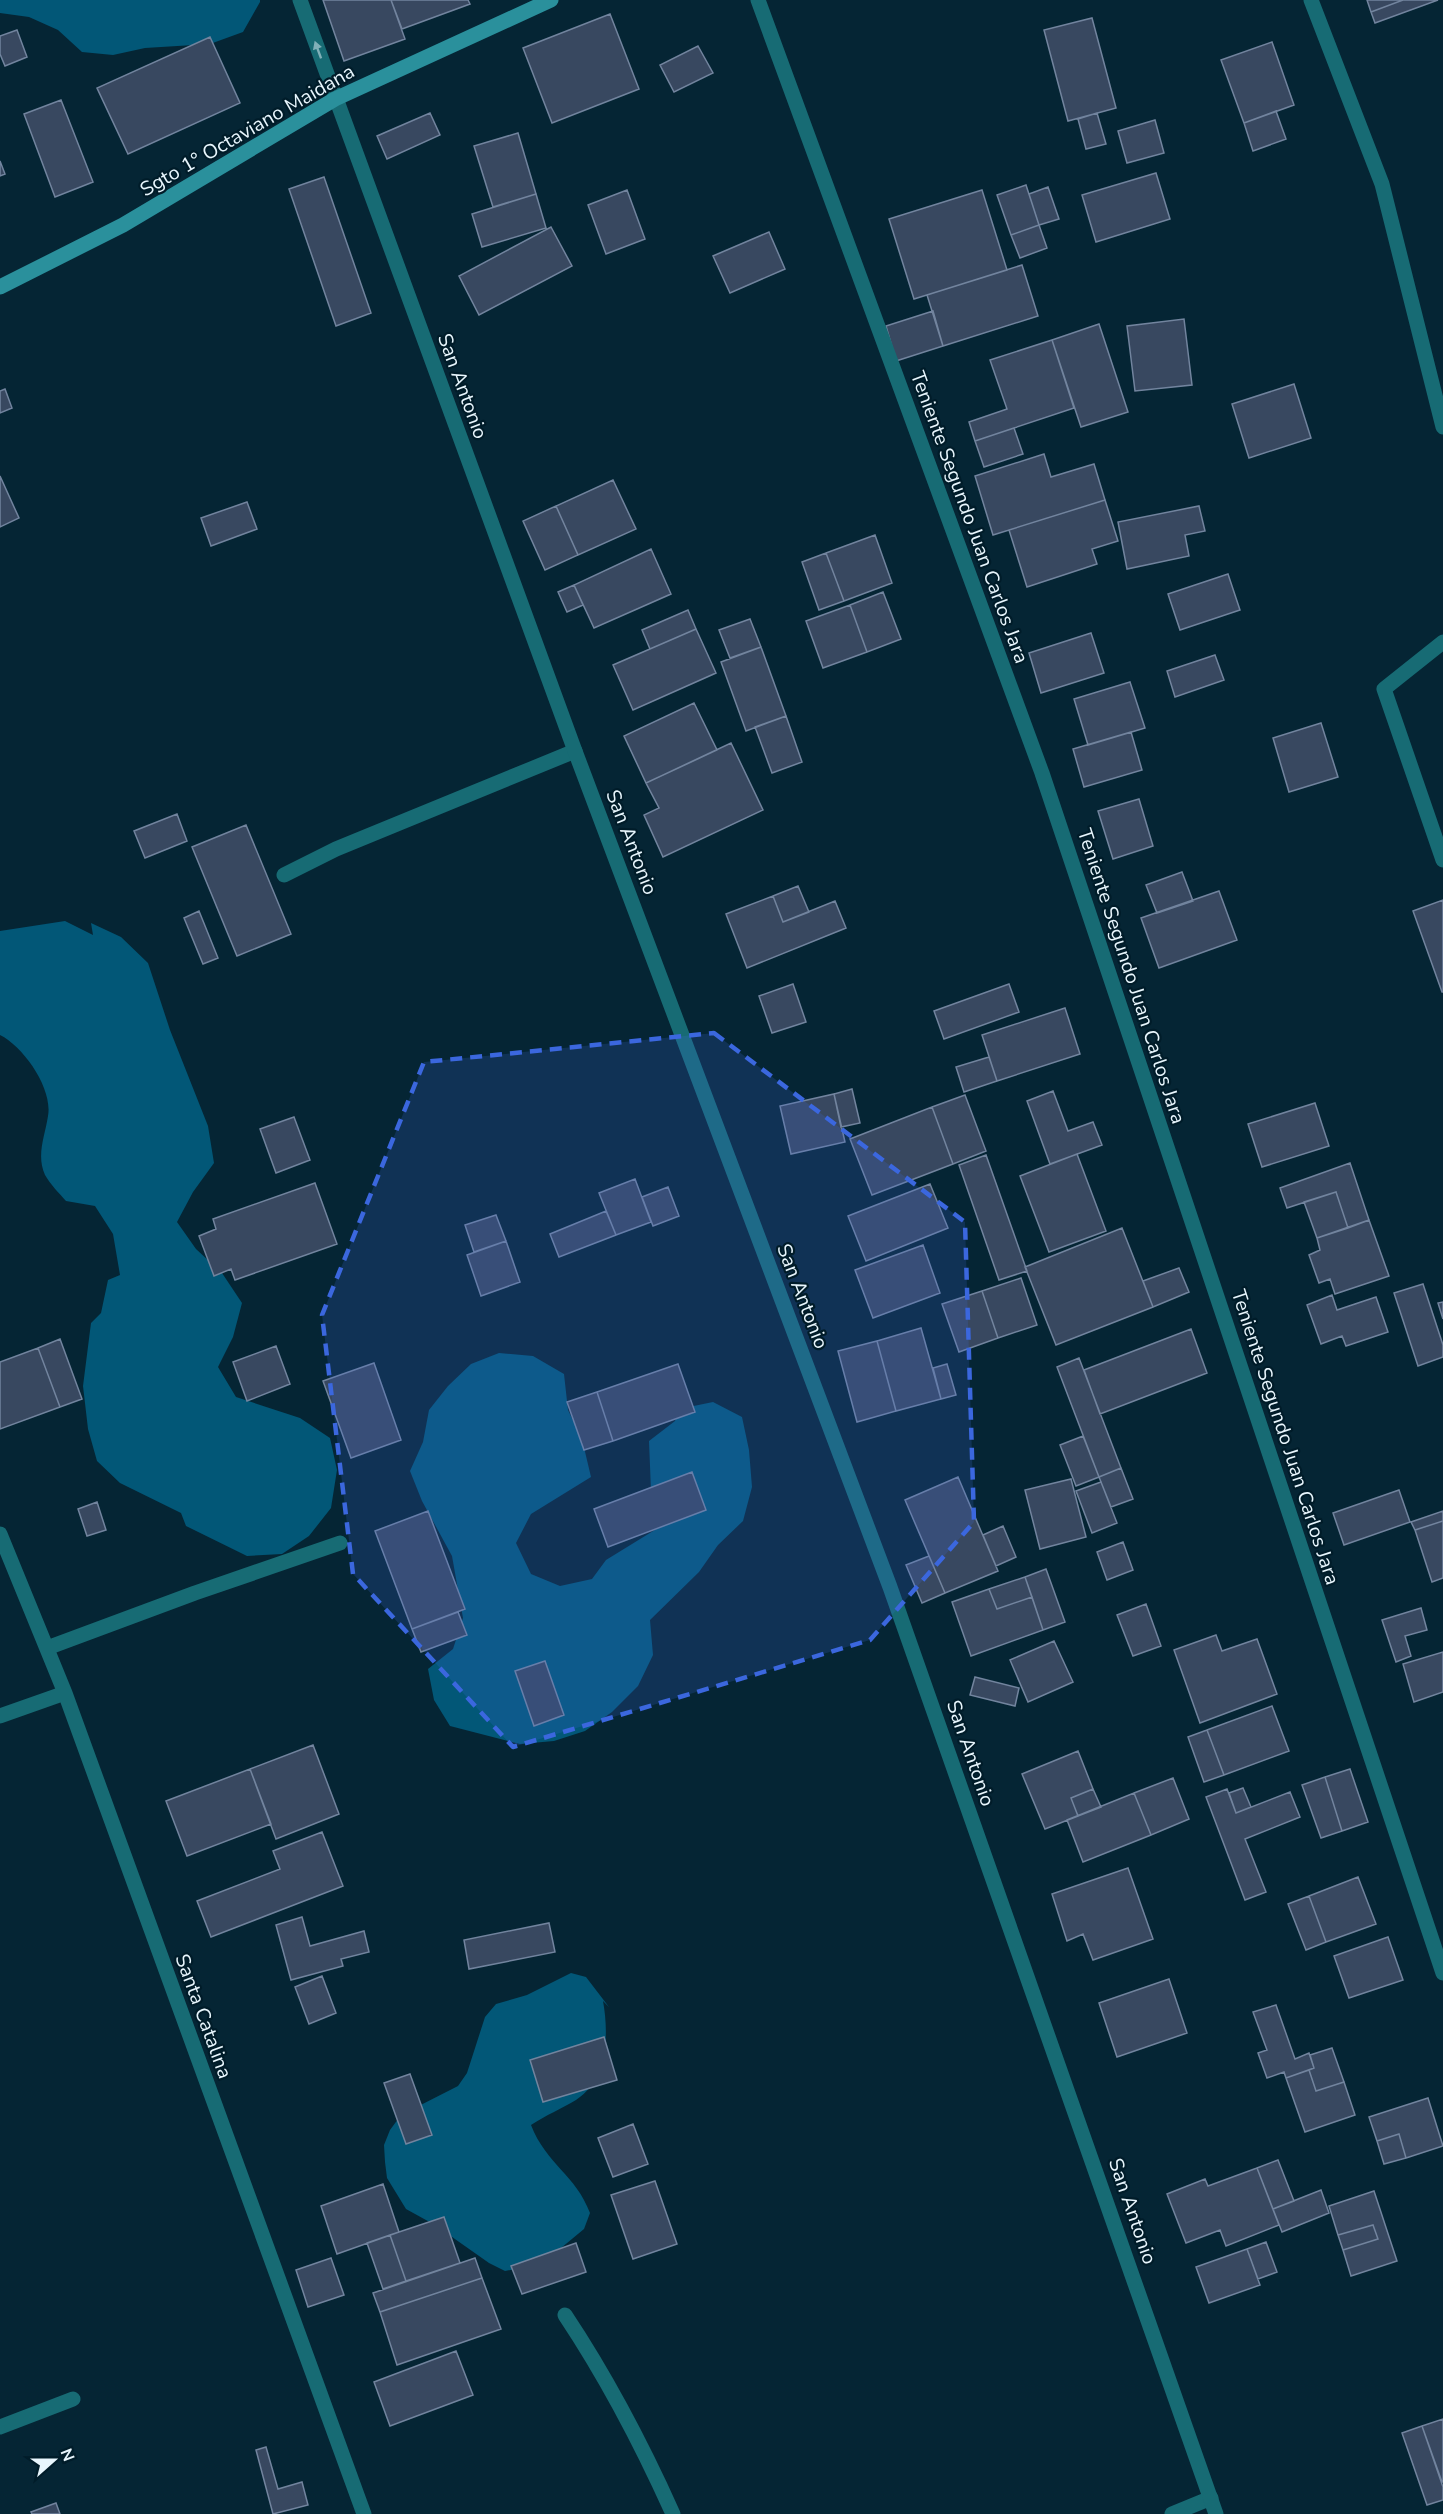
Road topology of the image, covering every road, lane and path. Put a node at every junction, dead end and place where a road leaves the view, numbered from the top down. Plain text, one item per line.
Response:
1 (300, 0) edge
2 (551, 0) edge
3 (758, 0) edge
4 (1311, 0) edge
5 (335, 99) junction
6 (0, 287) edge
7 (1443, 428) edge
8 (1443, 642) edge
9 (575, 751) junction
10 (1443, 860) edge
11 (284, 875) dead end
12 (0, 1534) edge
13 (340, 1543) dead end
14 (47, 1648) junction
15 (65, 1693) junction
16 (0, 1716) edge
17 (1443, 1973) edge
18 (565, 2314) dead end
19 (73, 2399) dead end
20 (0, 2427) edge
21 (1211, 2498) junction
22 (364, 2514) edge
23 (673, 2514) edge
24 (1172, 2514) edge
25 (1216, 2514) edge

5 -> 1 street, San Antonio
2 - 5 main road, Sgto 1° Octaviano Maidana
3 - 17 street, Teniente Segundo Juan Carlos Jara
4 - 7 street
5 - 6 main road, Sgto 1° Octaviano Maidana
5 - 9 street, San Antonio
8 - 10 street
9 - 11 street
9 - 21 street, San Antonio
12 - 14 street, Santa Catalina
13 - 14 street
14 - 15 street, Santa Catalina
15 - 16 street
15 - 22 street, Santa Catalina
18 - 23 street
19 - 20 street
21 - 24 street
21 - 25 street, San Antonio

